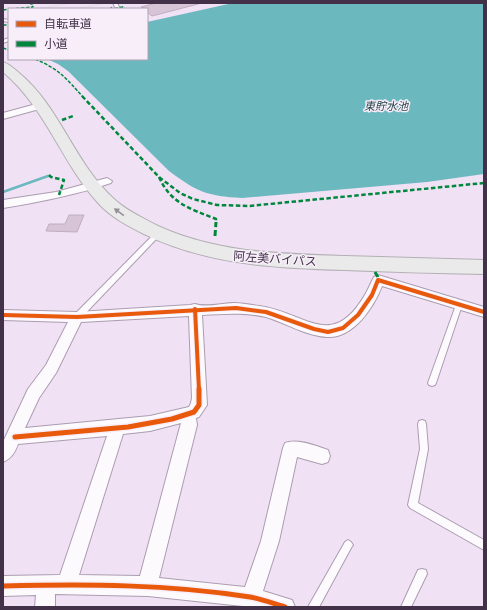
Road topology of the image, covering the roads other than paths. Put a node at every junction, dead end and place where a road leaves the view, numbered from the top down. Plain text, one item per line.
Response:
1 (3, 59) edge
2 (3, 66) edge
3 (40, 106) junction
4 (3, 116) edge
5 (100, 184) junction
6 (3, 204) edge
7 (158, 234) junction
8 (484, 255) edge
9 (484, 267) edge
10 (459, 305) junction
11 (195, 309) junction
12 (484, 312) edge
13 (3, 315) edge
14 (77, 317) junction
15 (432, 383) dead end
16 (188, 414) junction
17 (422, 424) dead end
18 (115, 429) junction
19 (14, 437) junction
20 (3, 454) edge
21 (322, 456) dead end
22 (348, 545) dead end
23 (484, 545) edge
24 (422, 574) dead end
25 (66, 584) junction
26 (46, 585) junction
27 (3, 586) edge
28 (148, 586) junction
29 (258, 602) edge
30 (45, 607) edge
31 (285, 607) edge
32 (313, 607) edge
33 (406, 607) edge

1 - 5 main road, 阿左美バイパス
2 - 3 main road, 阿左美バイパス
3 - 4 street
3 - 5 main road, 阿左美バイパス
5 - 6 street
7 -> 5 main road, 阿左美バイパス
5 - 8 main road, 阿左美バイパス
7 - 9 main road, 阿左美バイパス
7 - 14 lane
10 - 11 street
10 - 12 street
10 - 15 lane
11 - 14 street
11 - 16 street
13 - 14 street
14 - 19 street
16 - 18 street
16 - 28 street
17 - 23 lane
18 - 19 street
18 - 25 street
19 - 20 street
21 - 29 street
22 - 32 lane
24 - 33 lane
25 - 26 street
25 - 28 street
26 - 27 street
26 - 30 street
28 - 29 street
29 - 31 street

